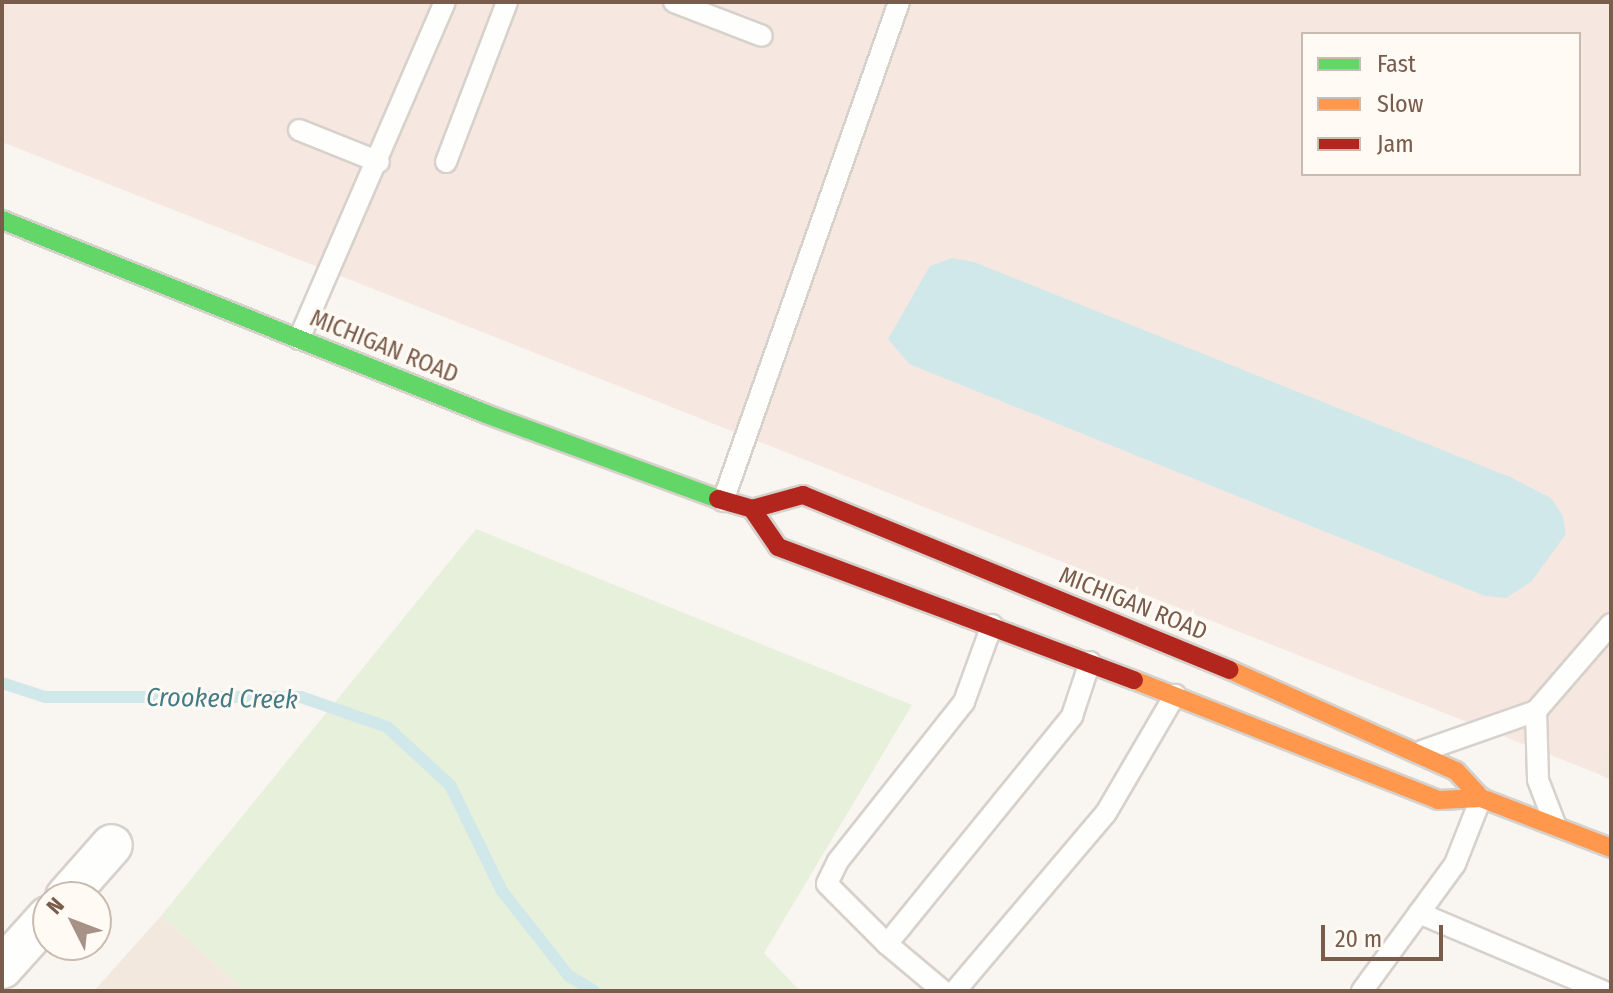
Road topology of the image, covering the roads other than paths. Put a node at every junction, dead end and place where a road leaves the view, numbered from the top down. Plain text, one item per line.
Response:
1 (445, 2) edge
2 (507, 2) edge
3 (674, 2) edge
4 (899, 2) edge
5 (762, 36) dead end
6 (299, 130) dead end
7 (379, 162) junction
8 (446, 162) dead end
9 (2, 220) edge
10 (299, 339) junction
11 (723, 501) junction
12 (752, 509) junction
13 (1611, 624) edge
14 (992, 625) junction
15 (1090, 662) junction
16 (1175, 695) junction
17 (1536, 711) junction
18 (1416, 753) junction
19 (1481, 798) junction
20 (1555, 826) junction
21 (112, 845) dead end
22 (1611, 848) edge
23 (80, 881) edge
24 (1419, 913) junction
25 (32, 935) edge
26 (887, 944) junction
27 (2, 968) edge
28 (943, 991) edge
29 (955, 991) edge
30 (1362, 991) edge
31 (1603, 991) edge

1 - 7 lane
2 - 8 lane
3 - 5 lane
4 - 11 lane
6 - 7 lane
7 - 10 lane
9 - 10 main road, MICHIGAN ROAD
10 - 11 main road, MICHIGAN ROAD
11 - 12 main road, MICHIGAN ROAD
12 - 14 main road, MICHIGAN ROAD
12 - 18 main road, MICHIGAN ROAD
13 - 17 lane
14 - 15 main road, MICHIGAN ROAD
14 - 26 lane
15 - 16 main road, MICHIGAN ROAD
15 - 26 lane
16 - 19 main road, MICHIGAN ROAD
16 - 29 lane
17 - 18 lane
17 - 20 lane
18 - 19 main road, MICHIGAN ROAD
19 - 20 main road, MICHIGAN ROAD
19 - 24 lane
20 - 22 main road, MICHIGAN ROAD
21 - 23 street
24 - 30 lane
24 - 31 lane
25 - 27 street
26 - 28 lane

